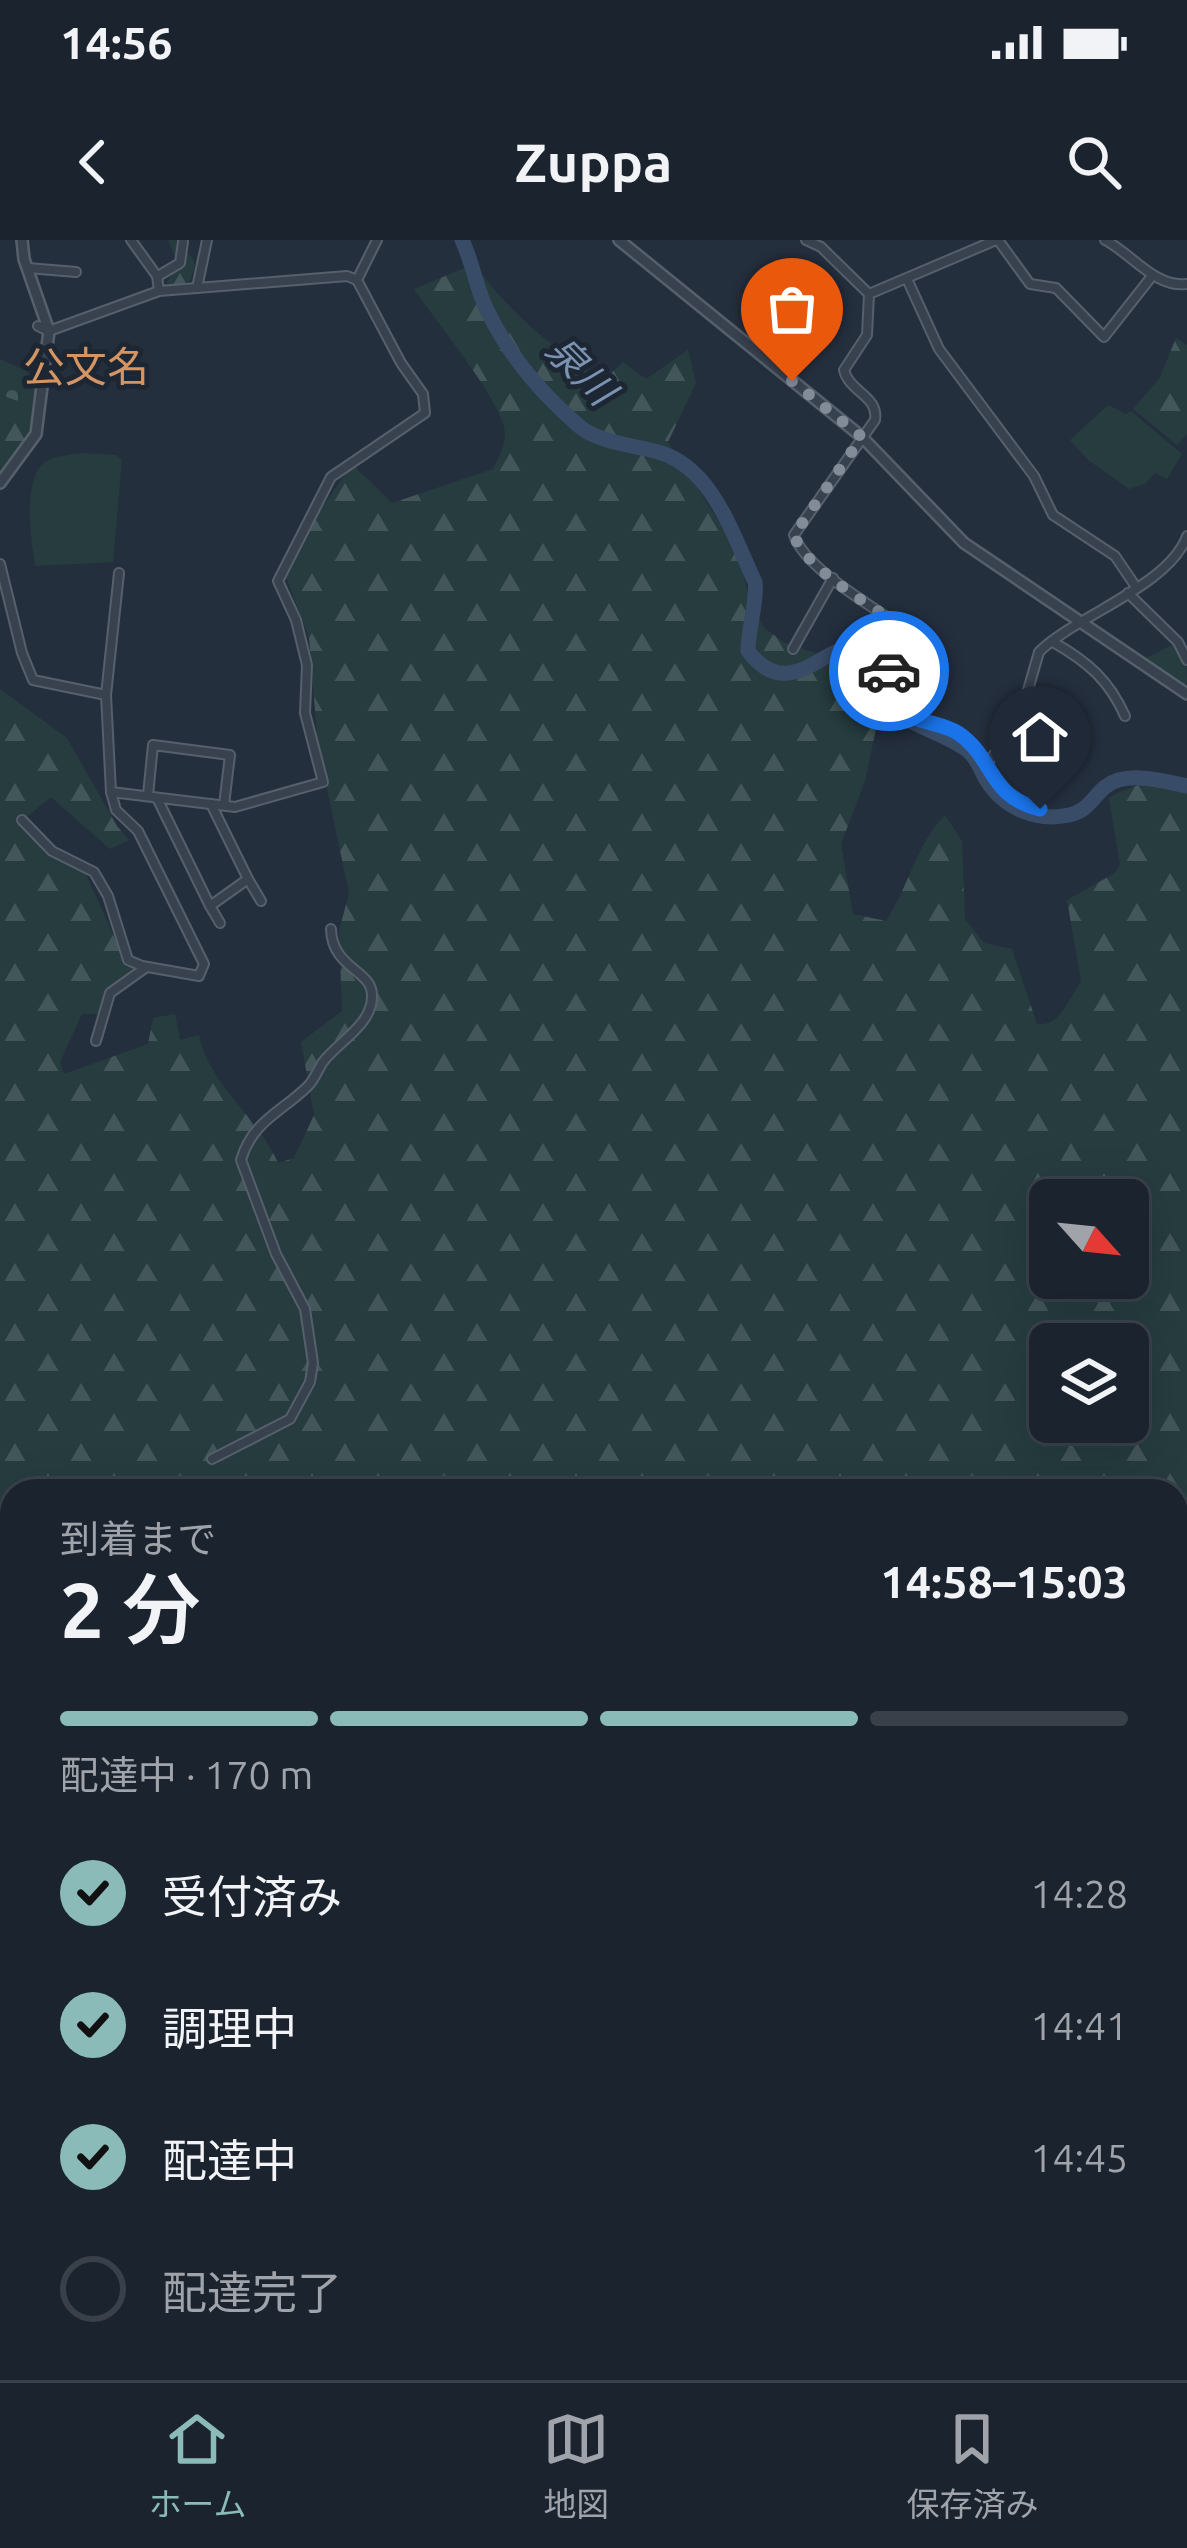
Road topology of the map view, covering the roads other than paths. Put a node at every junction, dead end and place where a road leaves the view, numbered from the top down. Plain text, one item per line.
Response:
1 (22, 240) edge
2 (131, 240) edge
3 (207, 240) edge
4 (377, 240) edge
5 (619, 240) edge
6 (806, 240) edge
7 (997, 240) edge
8 (1106, 240) edge
9 (183, 242) edge
10 (28, 268) junction
11 (76, 272) dead end
12 (158, 276) junction
13 (1152, 276) junction
14 (907, 279) junction
15 (357, 280) junction
16 (1187, 284) edge
17 (197, 289) junction
18 (159, 291) junction
19 (868, 294) junction
20 (44, 328) junction
21 (862, 437) junction
22 (0, 483) edge
23 (1187, 536) edge
24 (0, 564) edge
25 (118, 573) dead end
26 (832, 578) junction
27 (1132, 590) junction
28 (1081, 624) junction
29 (1186, 629) edge
30 (1174, 639) junction
31 (1052, 641) junction
32 (793, 649) dead end
33 (1187, 660) edge
34 (1187, 694) edge
35 (106, 695) junction
36 (1125, 716) dead end
37 (918, 720) junction
38 (913, 731) dead end
39 (986, 765) junction
40 (111, 792) junction
41 (152, 796) junction
42 (211, 803) junction
43 (224, 806) junction
44 (1040, 809) dead end
45 (22, 820) dead end
46 (248, 879) junction
47 (261, 901) dead end
48 (210, 906) junction
49 (220, 923) dead end
50 (331, 928) dead end
51 (146, 967) junction
52 (96, 1042) dead end
53 (212, 1459) dead end

1 - 10 street
2 - 12 street
3 - 17 street
4 - 15 street
5 - 21 street
6 - 19 street
7 - 13 street
7 - 14 street
8 - 13 street
9 - 12 street
10 - 11 street
10 - 20 street
12 - 18 street
13 - 16 street
14 - 19 street
14 - 27 street
15 - 17 street
15 - 43 street
17 - 18 street
18 - 20 street
19 - 21 street
20 - 22 street
21 - 26 street
21 - 28 street
23 - 27 street
24 - 35 street
25 - 35 street
26 - 32 street
26 - 37 street
27 - 28 street
27 - 30 street
28 - 31 street
28 - 34 street
29 - 30 street
30 - 33 street
31 - 36 street
31 - 39 street
35 - 40 street
37 - 38 street
37 - 39 street
39 - 44 street
40 - 41 street
40 - 51 street
41 - 42 street
41 - 43 street
41 - 48 street
42 - 43 street
42 - 46 street
45 - 51 street
46 - 47 street
46 - 48 street
48 - 49 street
50 - 53 street
51 - 52 street

